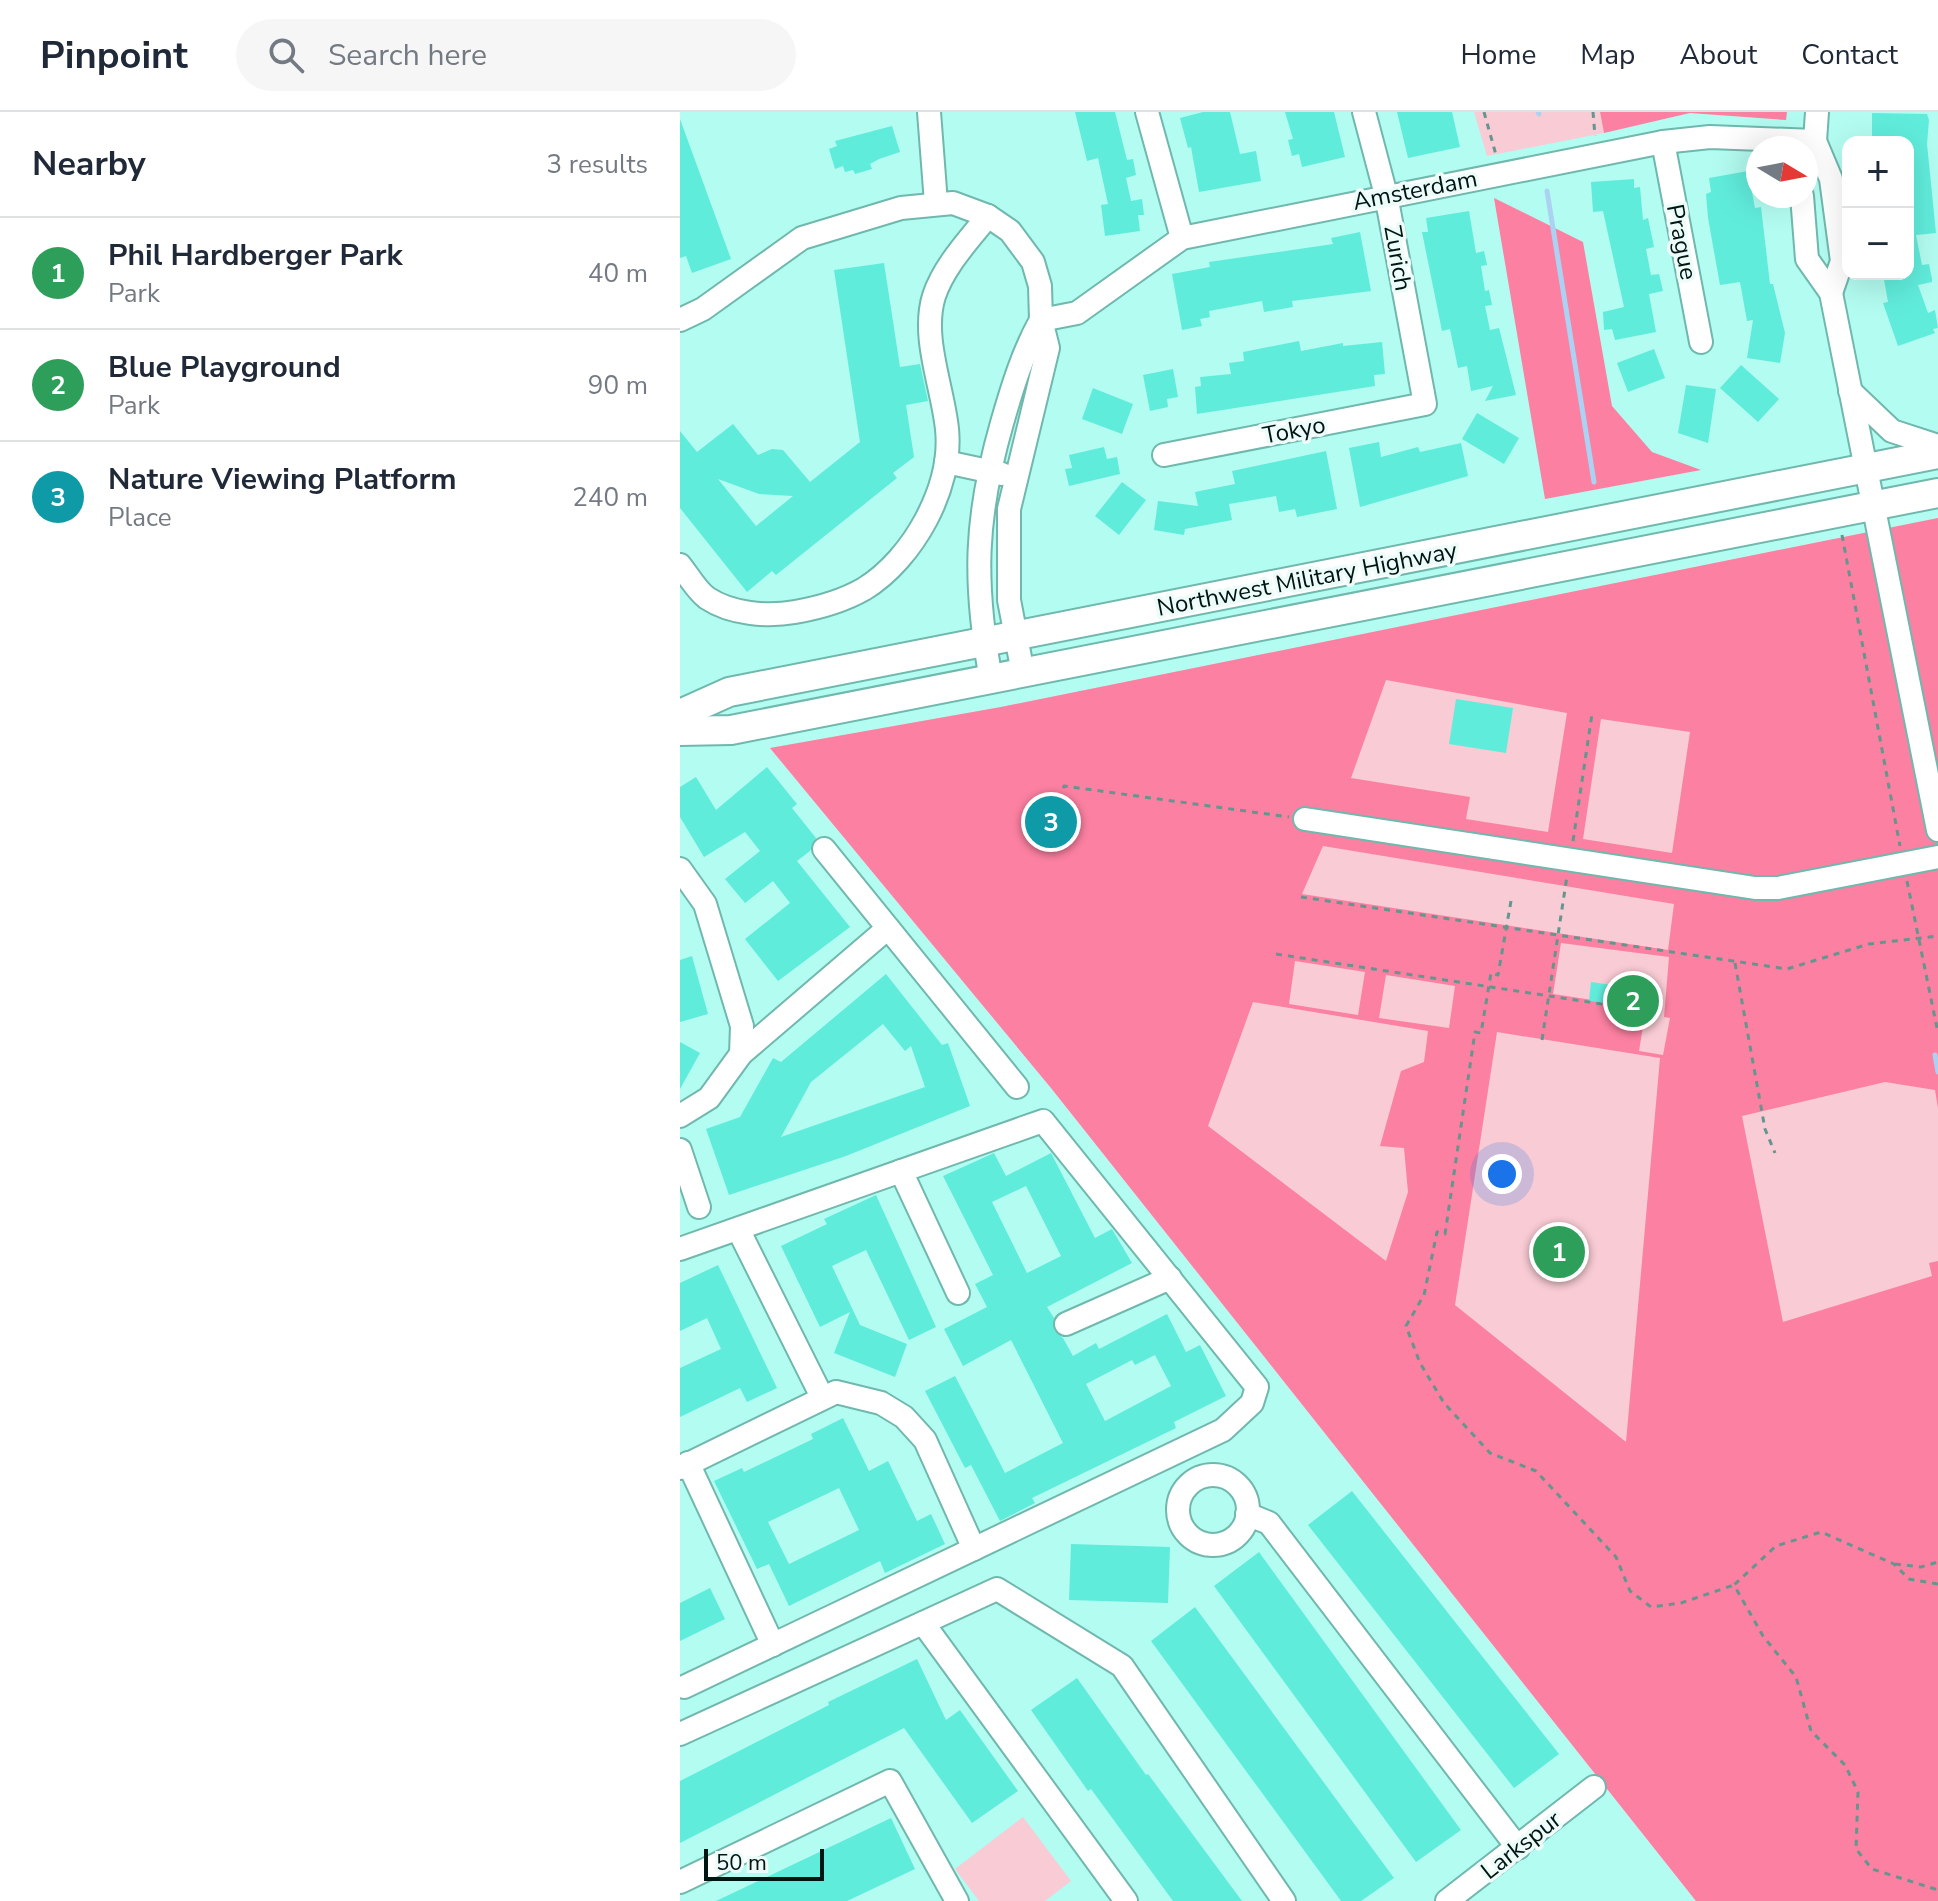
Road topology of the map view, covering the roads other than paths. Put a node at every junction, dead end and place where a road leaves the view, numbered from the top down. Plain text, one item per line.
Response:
1 (929, 112) edge
2 (1147, 112) edge
3 (1364, 112) edge
4 (1817, 112) edge
5 (1815, 136) edge
6 (1746, 138) edge
7 (1663, 142) junction
8 (1818, 148) edge
9 (1386, 195) junction
10 (936, 203) junction
11 (1803, 208) edge
12 (988, 216) junction
13 (1837, 223) junction
14 (1804, 226) junction
15 (1182, 238) junction
16 (1831, 293) junction
17 (680, 320) edge
18 (1041, 320) junction
19 (1701, 342) dead end
20 (1848, 389) junction
21 (1425, 404) joint
22 (1938, 446) edge
23 (1938, 454) edge
24 (1164, 455) dead end
25 (946, 462) junction
26 (1863, 469) junction
27 (988, 471) junction
28 (1015, 477) junction
29 (1938, 493) edge
30 (1872, 506) junction
31 (680, 565) edge
32 (1017, 636) junction
33 (984, 642) junction
34 (1023, 673) junction
35 (991, 679) junction
36 (680, 714) edge
37 (680, 731) edge
38 (1305, 819) road end
39 (1938, 830) edge
40 (824, 849) dead end
41 (1938, 857) edge
42 (680, 869) edge
43 (888, 928) junction
44 (741, 1054) junction
45 (1017, 1087) dead end
46 (680, 1116) edge
47 (680, 1150) edge
48 (901, 1171) junction
49 (699, 1207) dead end
50 (738, 1229) junction
51 (680, 1249) edge
52 (1170, 1278) junction
53 (958, 1293) dead end
54 (1066, 1324) dead end
55 (822, 1397) junction
56 (684, 1466) edge
57 (1247, 1514) dead end
58 (974, 1549) junction
59 (923, 1623) junction
60 (773, 1645) junction
61 (684, 1687) dead end
62 (680, 1734) edge
63 (1594, 1787) dead end
64 (1518, 1848) junction
65 (680, 1882) edge
66 (951, 1899) edge
67 (1126, 1901) edge
68 (1284, 1901) edge
69 (1447, 1901) edge

1 - 10 street
2 - 15 street
3 - 9 street, Zurich
4 - 5 street
6 - 7 street, Amsterdam
7 - 9 street, Amsterdam
7 - 19 street, Prague
8 - 13 street
9 - 15 street, Amsterdam
9 - 21 street, Zurich
10 - 12 street
10 - 17 street
11 - 14 street
12 - 18 street
12 - 25 street
13 - 14 street
13 - 16 street
14 - 16 street
15 - 18 street, Amsterdam
16 - 20 street
18 - 27 street
18 - 28 street
20 - 22 street
20 - 26 street
21 - 24 street, Tokyo
23 - 26 main road, Northwest Military Highway
25 - 27 street
25 - 31 street
26 - 30 street
26 - 32 main road, Northwest Military Highway
27 - 28 street
27 - 33 street
28 - 32 street
29 - 30 main road, Northwest Military Highway
30 - 34 main road, Northwest Military Highway
30 - 39 street
32 - 33 main road, Northwest Military Highway
32 - 34 street
33 - 35 street
33 - 36 main road, Northwest Military Highway
34 - 35 main road, Northwest Military Highway
35 - 37 main road, Northwest Military Highway
38 - 41 street
40 - 43 street
42 - 44 street
43 - 44 street
43 - 45 street
44 - 46 street
47 - 49 street
48 - 50 street
48 - 52 street
48 - 53 street
50 - 51 street
50 - 55 street
52 - 54 street
52 - 58 street
55 - 56 street
55 - 58 street
56 - 60 street
57 - 64 street
58 - 60 street
59 - 62 street
59 - 67 street
59 - 68 street
60 - 61 street
63 - 64 street, Larkspur
64 - 69 street, Larkspur
65 - 66 street

